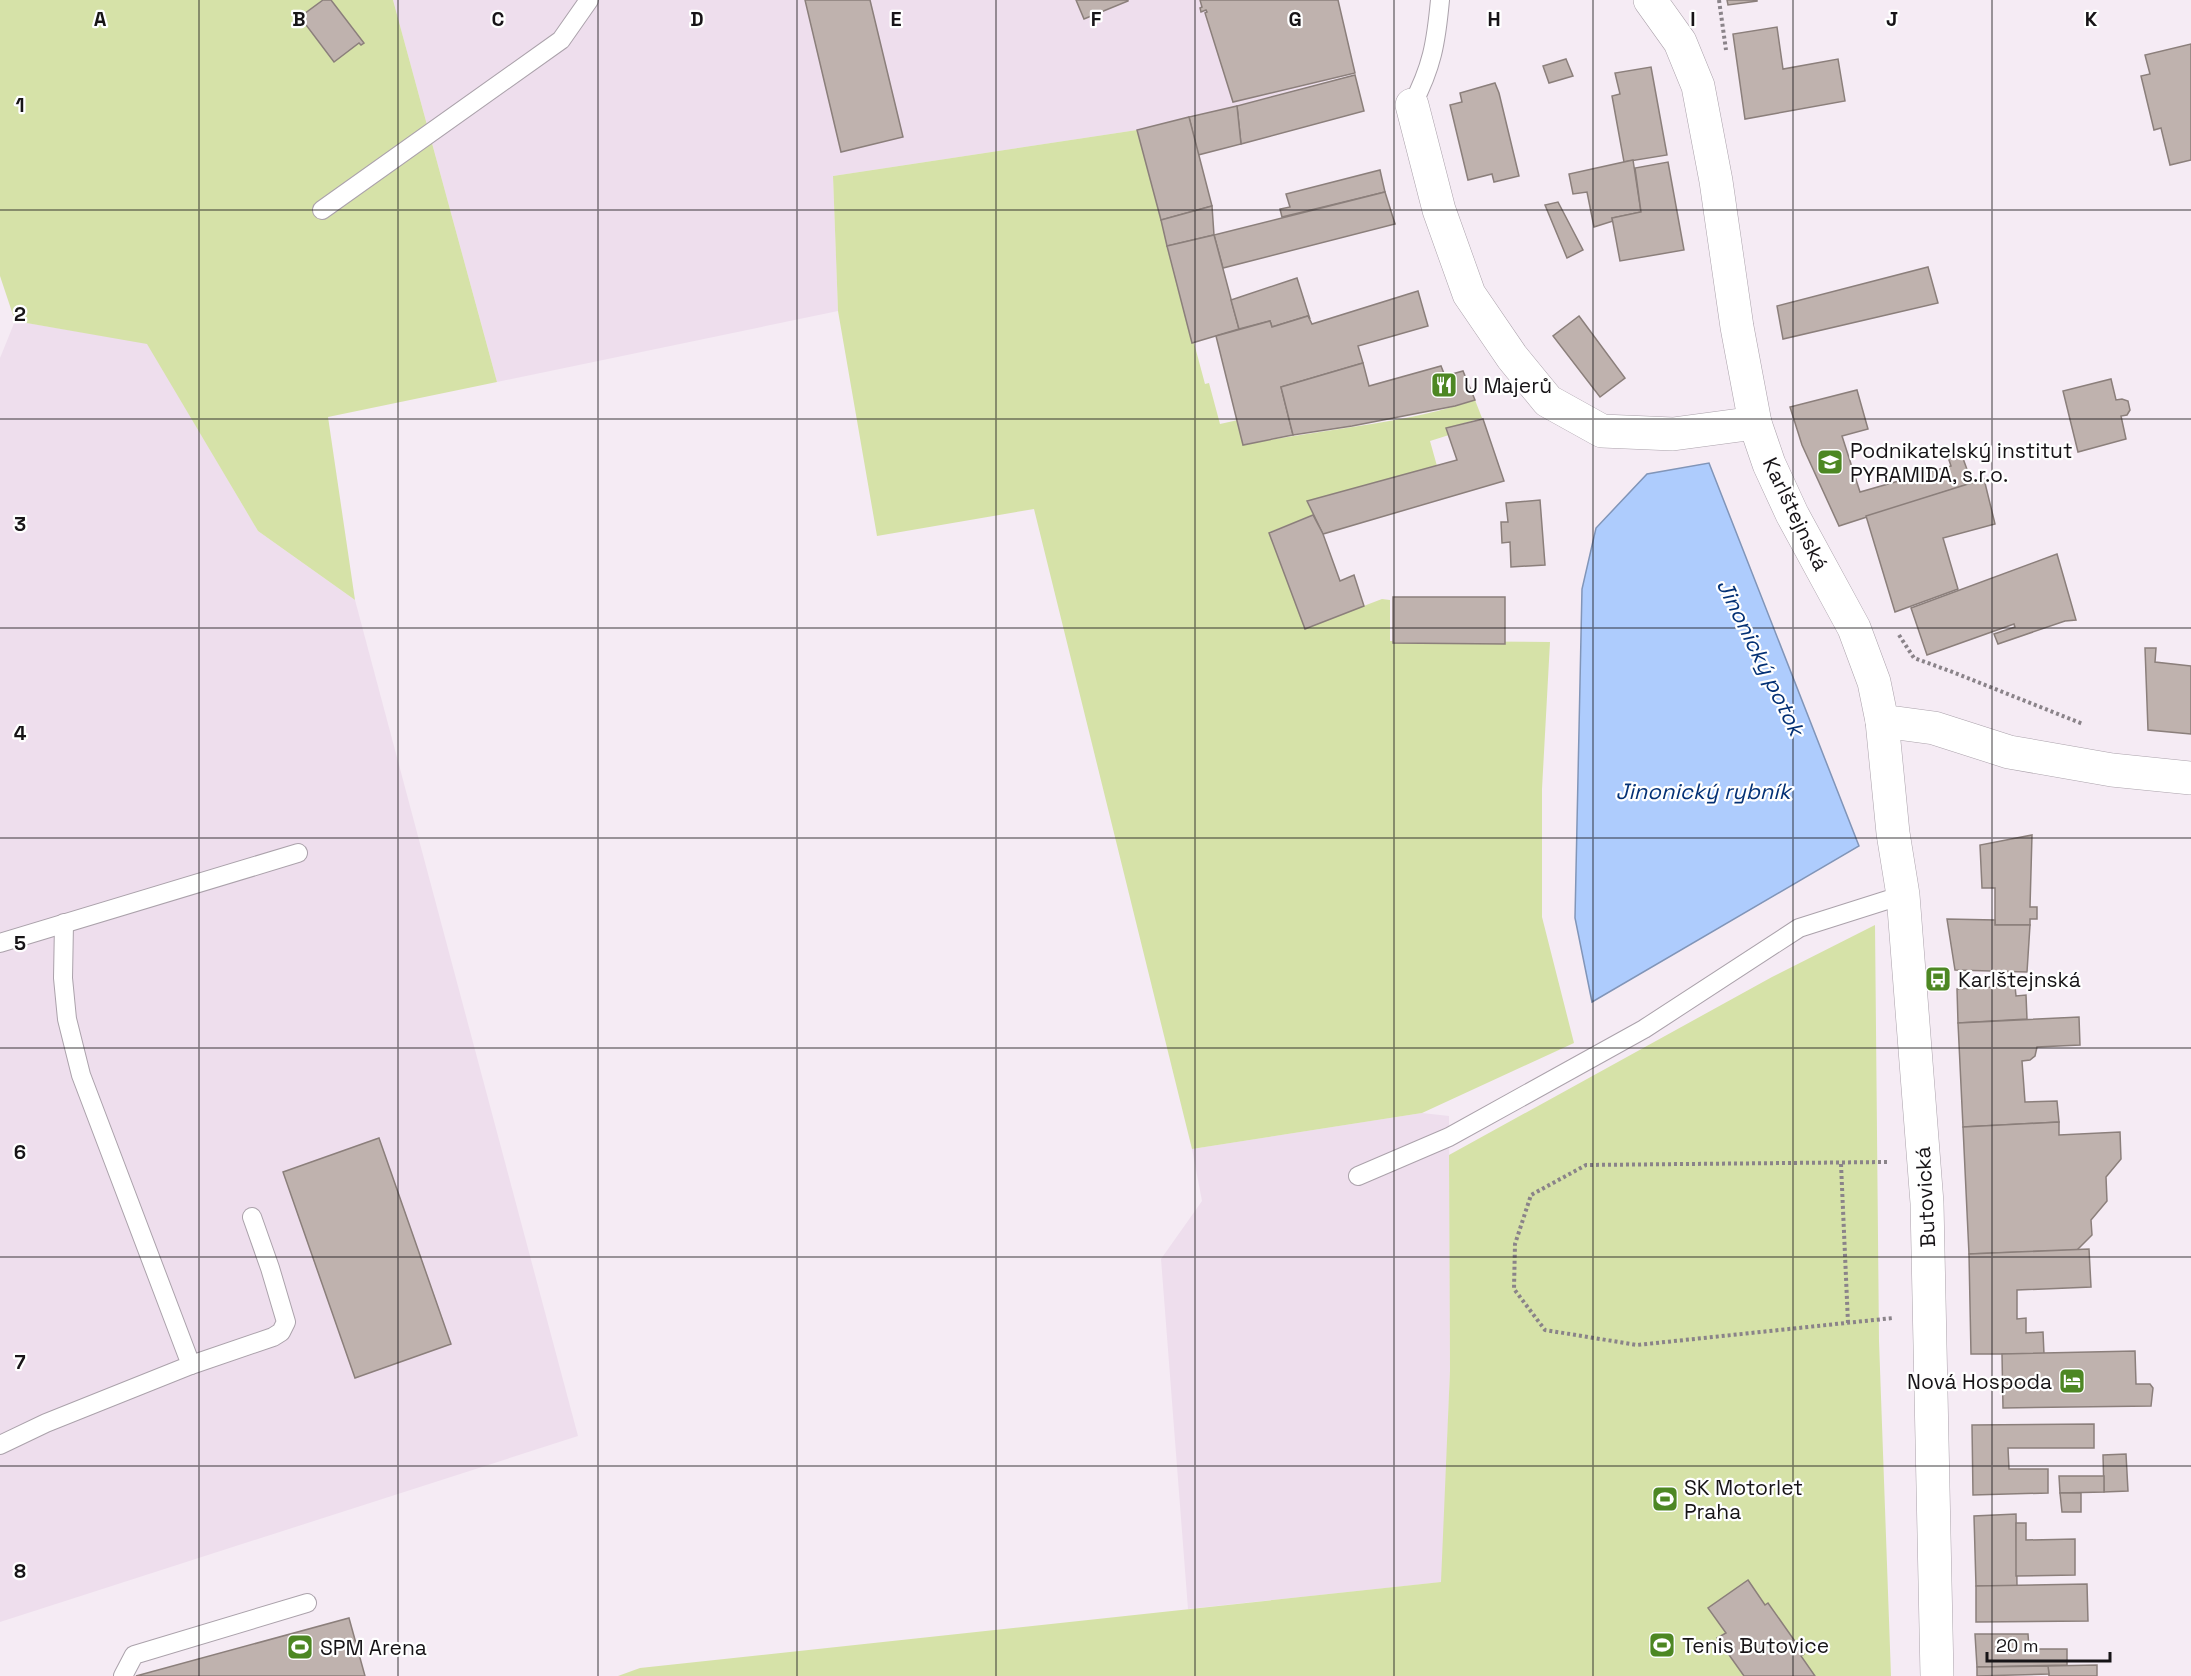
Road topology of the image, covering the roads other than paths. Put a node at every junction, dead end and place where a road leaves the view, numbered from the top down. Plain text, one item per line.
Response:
1 (589, 0) edge
2 (1440, 0) edge
3 (1650, 0) edge
4 (1412, 105) joint
5 (322, 210) dead end
6 (1755, 423) junction
7 (1882, 721) junction
8 (2191, 778) edge
9 (298, 853) dead end
10 (1903, 895) junction
11 (64, 923) junction
12 (0, 943) edge
13 (1358, 1176) dead end
14 (252, 1217) dead end
15 (191, 1365) junction
16 (0, 1445) edge
17 (307, 1603) dead end
18 (123, 1676) edge
19 (1937, 1676) edge

1 - 5 lane
2 - 4 lane
3 - 6 street, Karlštejnská
4 - 6 street
6 - 7 street, Karlštejnská
7 - 8 street
7 - 10 street, Butovická
9 - 11 lane
10 - 13 lane
10 - 19 street, Butovická
11 - 12 lane
11 - 15 lane
14 - 15 lane
15 - 16 lane
17 - 18 lane

